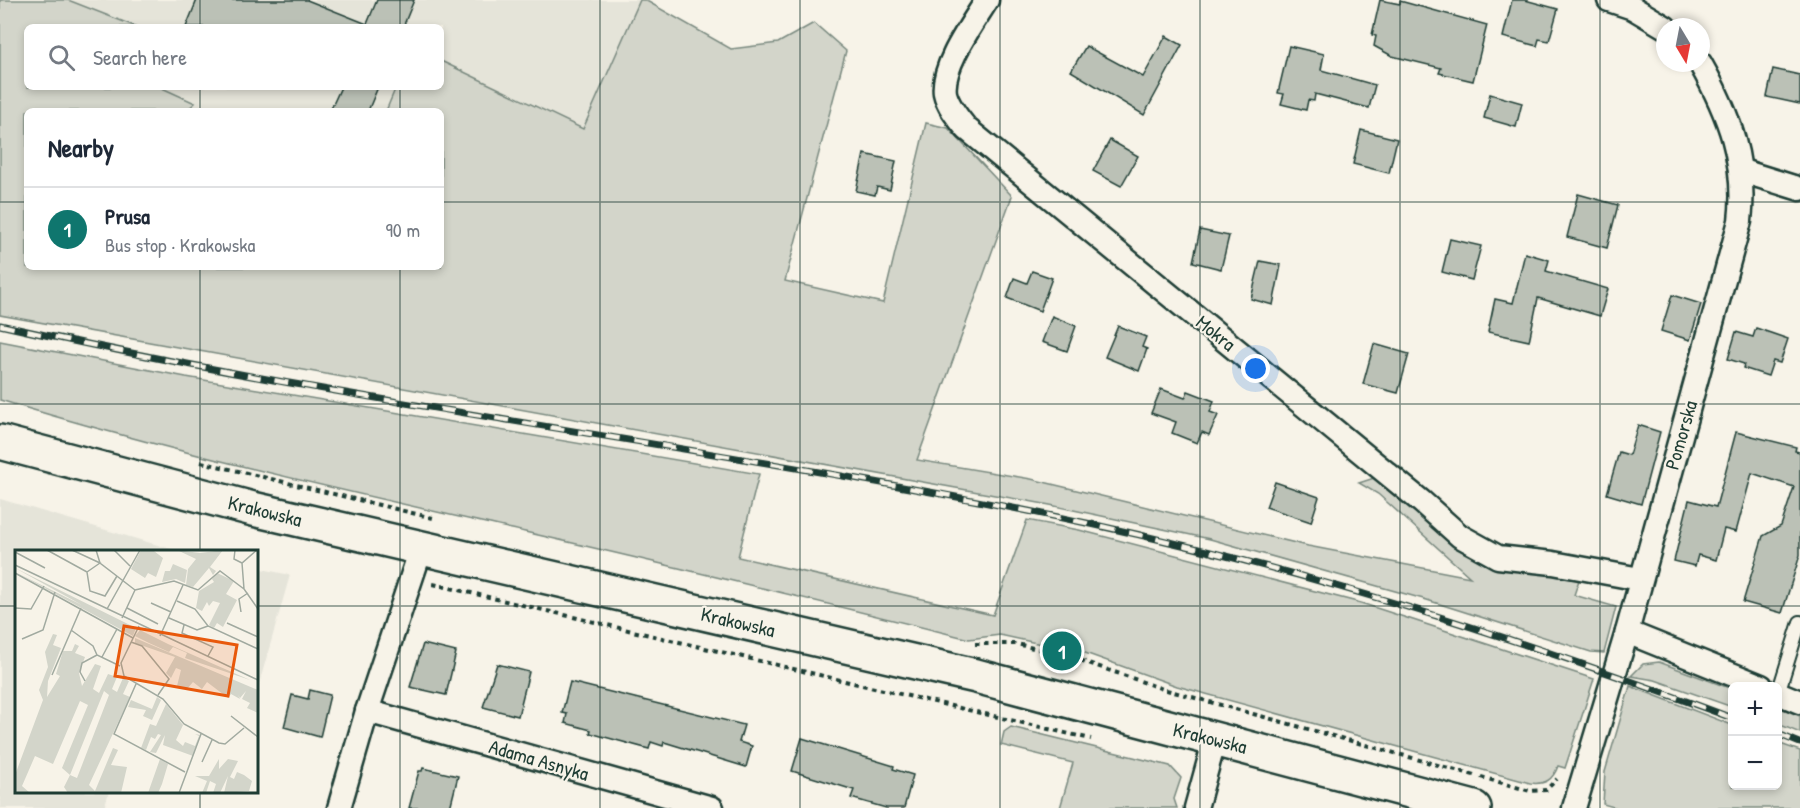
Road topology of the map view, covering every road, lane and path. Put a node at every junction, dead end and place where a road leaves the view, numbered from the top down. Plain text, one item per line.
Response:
1 (987, 0) edge
2 (1609, 0) edge
3 (1656, 22) edge
4 (1705, 72) edge
5 (1742, 171) junction
6 (1800, 189) edge
7 (0, 442) edge
8 (416, 564) junction
9 (1640, 579) junction
10 (1800, 622) edge
11 (1627, 632) junction
12 (1749, 682) edge
13 (1781, 682) edge
14 (1782, 695) edge
15 (1800, 702) edge
16 (367, 711) junction
17 (1215, 739) junction
18 (1098, 741) dead end
19 (339, 808) edge
20 (712, 808) edge
21 (1196, 808) edge
22 (1474, 808) edge
23 (1574, 808) edge

1 - 9 street, Mokra
2 - 3 street
4 - 5 street, Pomorska
5 - 6 street
5 - 9 street, Pomorska
7 - 8 main road, Krakowska
8 - 16 street
8 - 17 main road, Krakowska
8 - 18 path
9 - 11 street, Pomorska
10 - 13 lane
11 - 12 street
11 - 23 street, Pomorska
14 - 15 street
16 - 19 street
16 - 20 street, Adama Asnyka
17 - 21 street
17 - 22 main road, Krakowska

